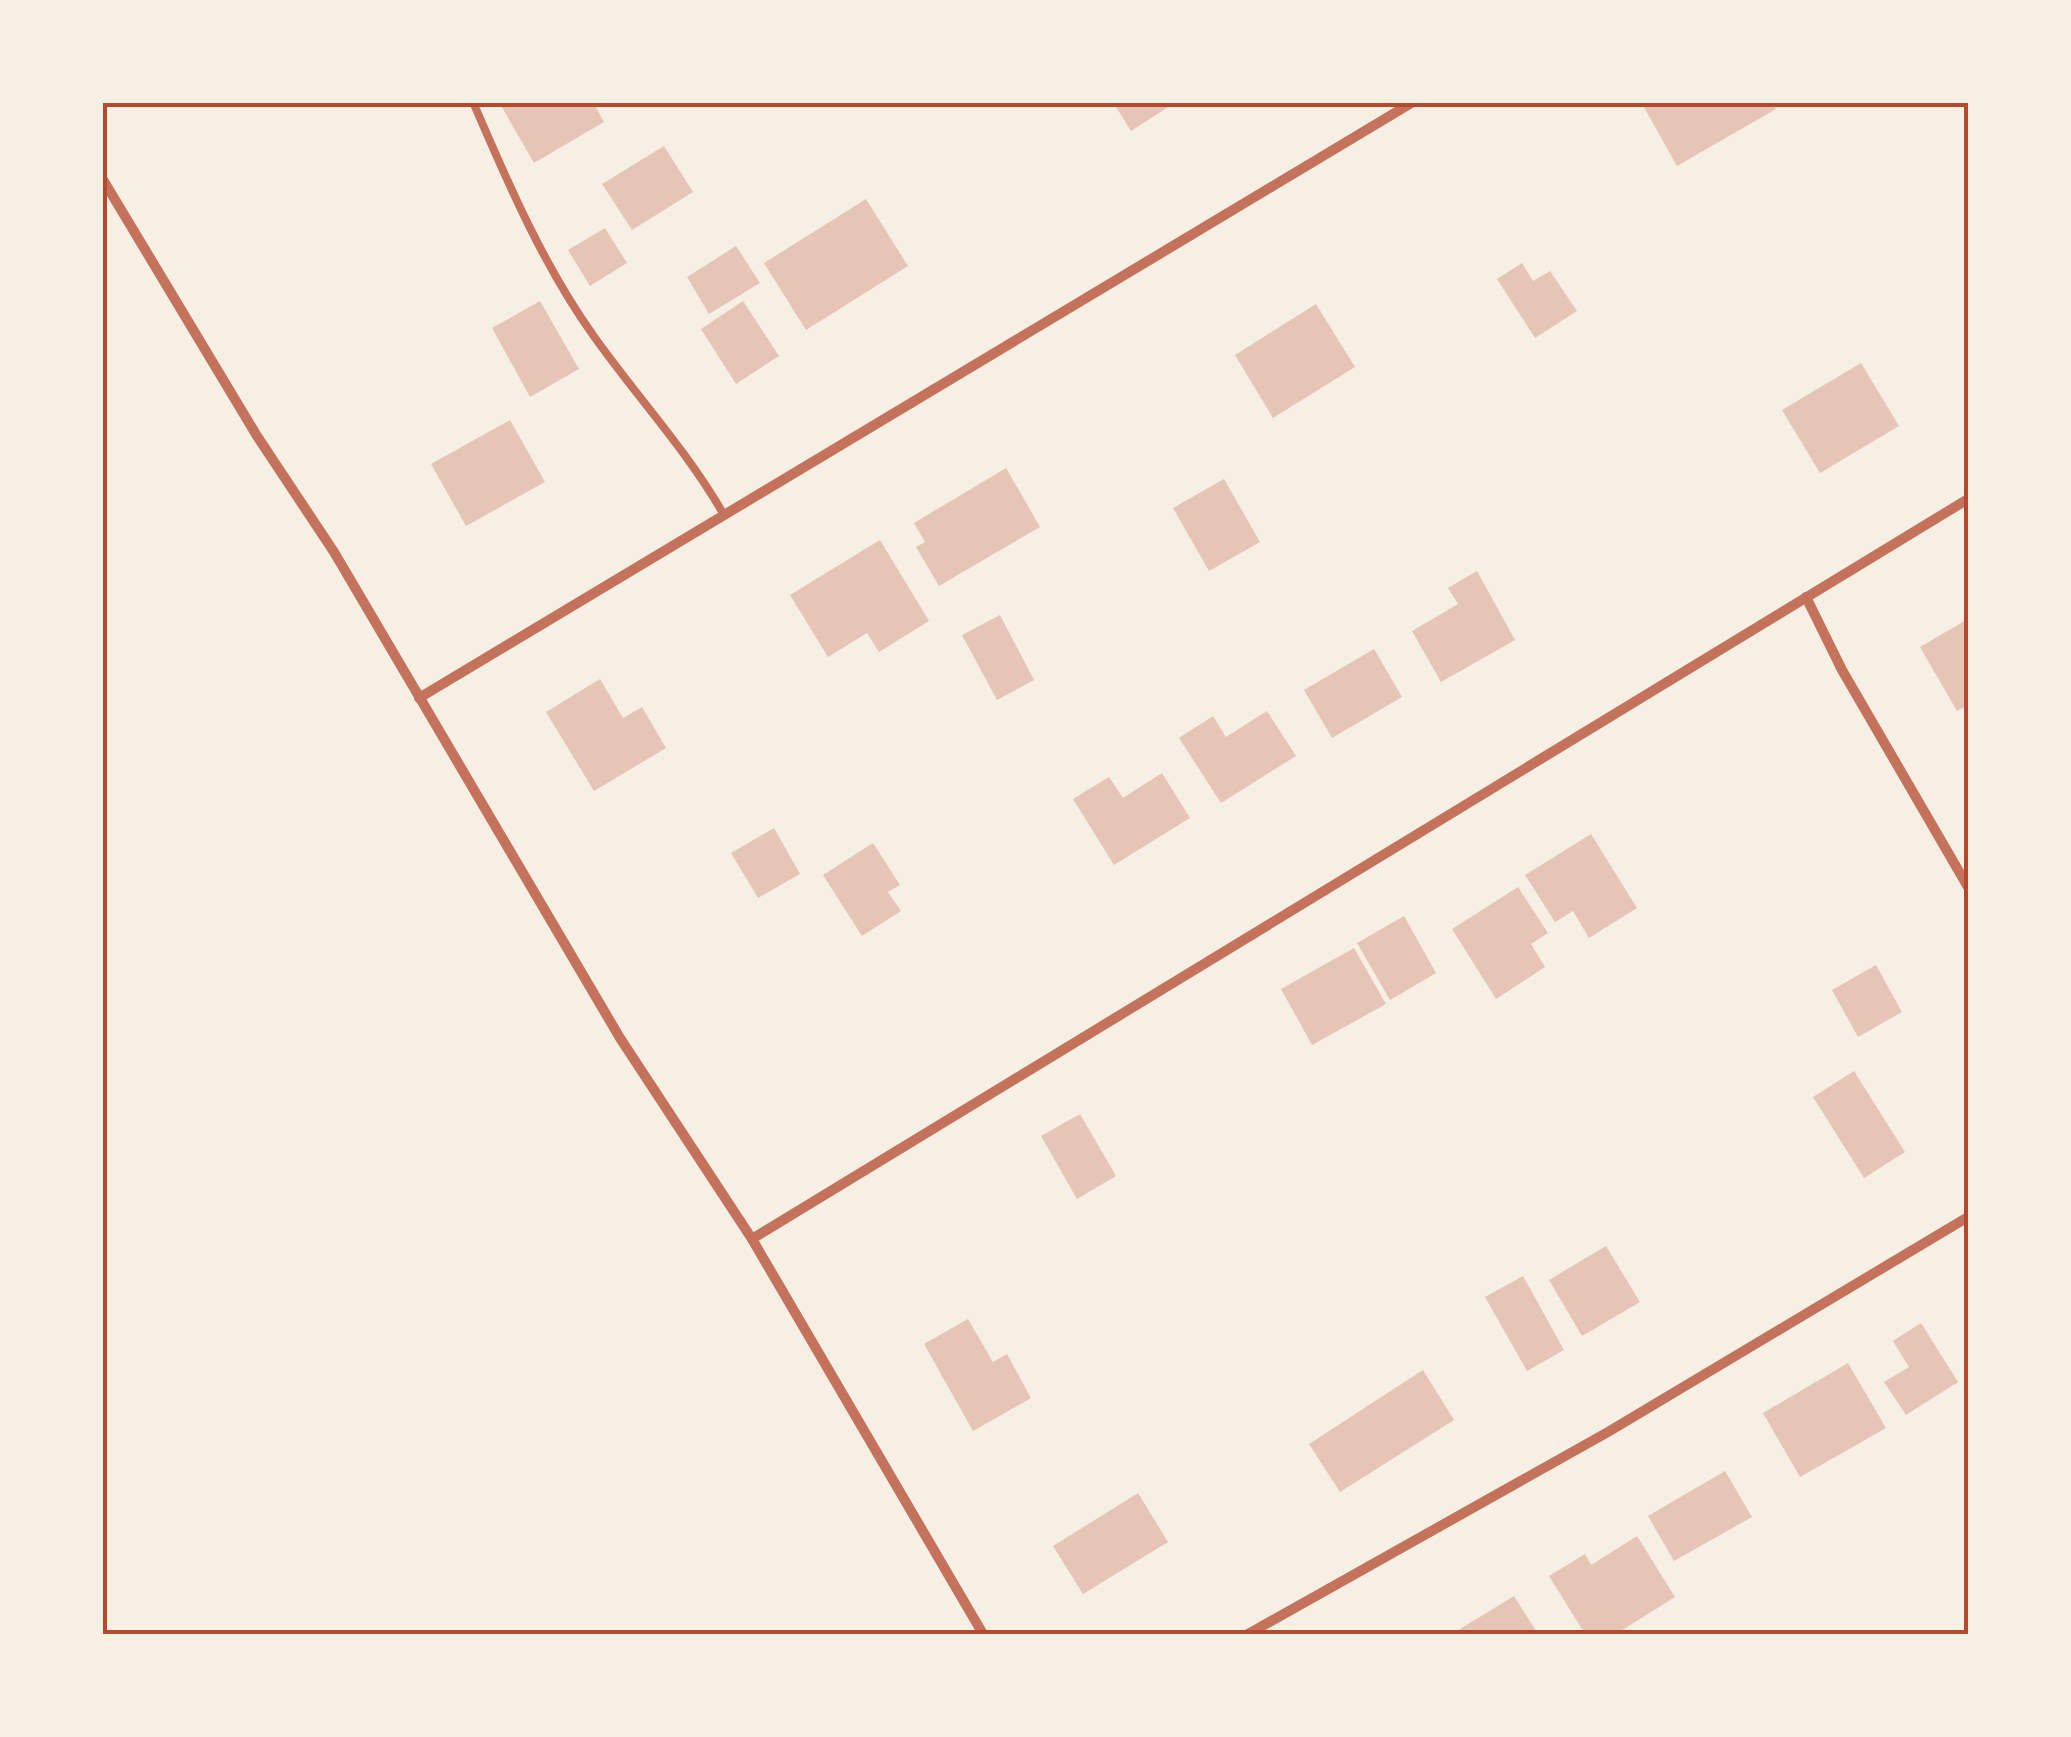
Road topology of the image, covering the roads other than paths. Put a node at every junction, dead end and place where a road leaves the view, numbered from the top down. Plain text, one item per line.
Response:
1 (473, 102) edge
2 (1413, 102) edge
3 (102, 178) edge
4 (1968, 499) edge
5 (724, 515) junction
6 (1806, 597) junction
7 (418, 698) junction
8 (1968, 888) edge
9 (1968, 1217) edge
10 (752, 1239) junction
11 (983, 1634) edge
12 (1248, 1634) edge

1 - 5 lane
2 - 5 street
3 - 7 street
4 - 6 street
5 - 7 street
6 - 8 street
6 - 10 street
7 - 10 street
9 - 12 street
10 - 11 street

